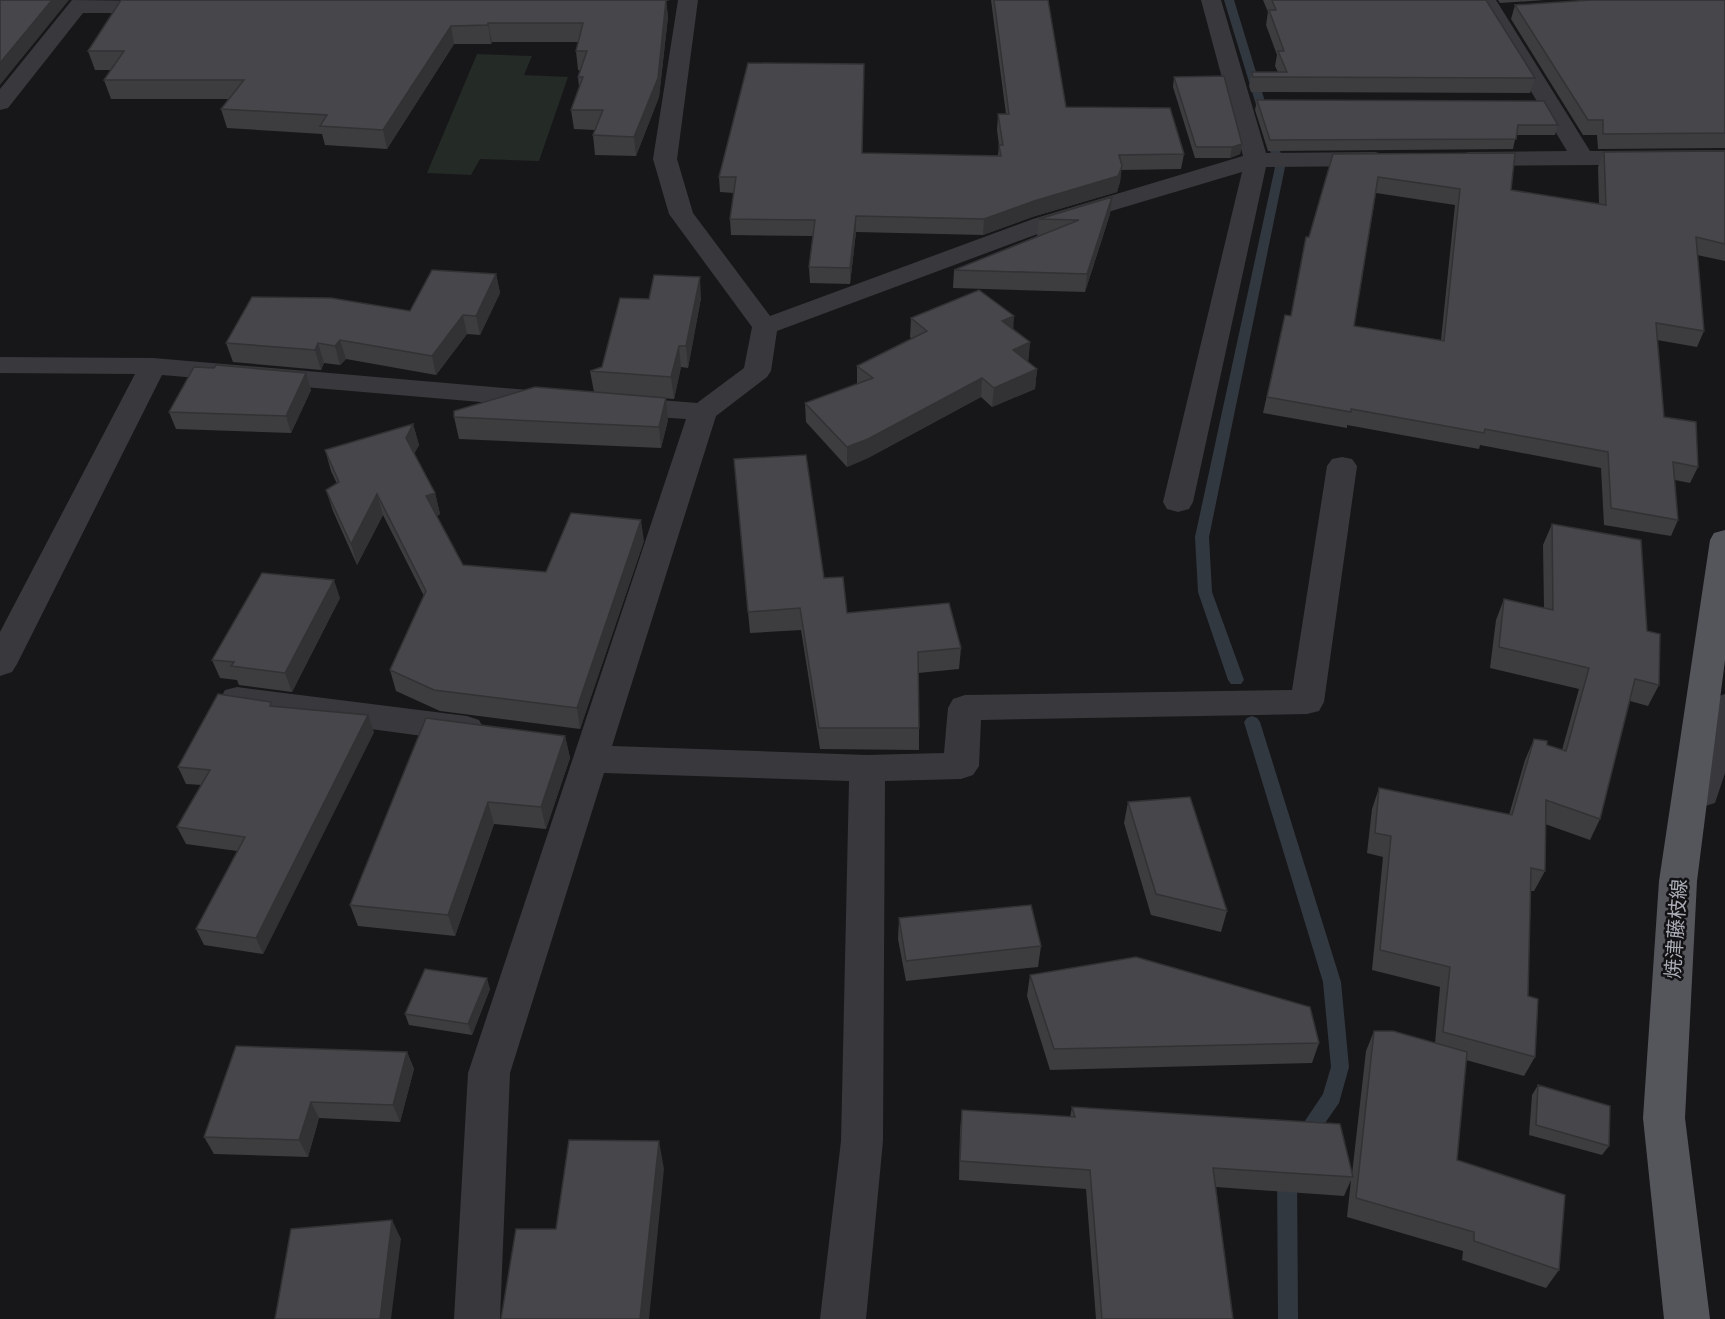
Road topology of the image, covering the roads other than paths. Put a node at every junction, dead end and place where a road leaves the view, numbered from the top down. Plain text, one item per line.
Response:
1 (1211, 0) edge
2 (80, 4) edge
3 (687, 5) edge
4 (1490, 6) edge
5 (185, 7) edge
6 (663, 9) edge
7 (1516, 10) edge
8 (1525, 102) edge
9 (1548, 102) junction
10 (0, 103) edge
11 (1725, 157) edge
12 (1583, 158) junction
13 (1396, 159) edge
14 (1443, 159) edge
15 (1256, 160) junction
16 (765, 327) junction
17 (0, 365) edge
18 (153, 366) junction
19 (704, 412) junction
20 (1342, 466) dead end
21 (1178, 502) dead end
22 (1725, 540) edge
23 (0, 664) edge
24 (237, 699) edge
25 (1725, 707) edge
26 (502, 734) edge
27 (560, 741) edge
28 (593, 752) junction
29 (867, 768) junction
30 (1678, 881) junction
31 (477, 1319) edge
32 (843, 1319) edge
33 (1687, 1319) edge

1 - 15 street
2 - 5 street
2 - 10 street
3 - 6 street
3 - 16 street
4 - 7 street
4 - 9 street
8 - 9 street
9 - 12 street
11 - 12 street
12 - 14 street
13 - 15 street
15 - 16 street
15 - 21 street
16 - 19 street
17 - 18 street
18 - 19 street
18 - 23 street
19 - 28 street
20 - 29 street
22 - 30 main road, 焼津藤枝線
24 - 26 street
25 - 30 street
27 - 28 street
28 - 29 street
28 - 31 street
29 - 32 street
30 - 33 main road, 焼津藤枝線

